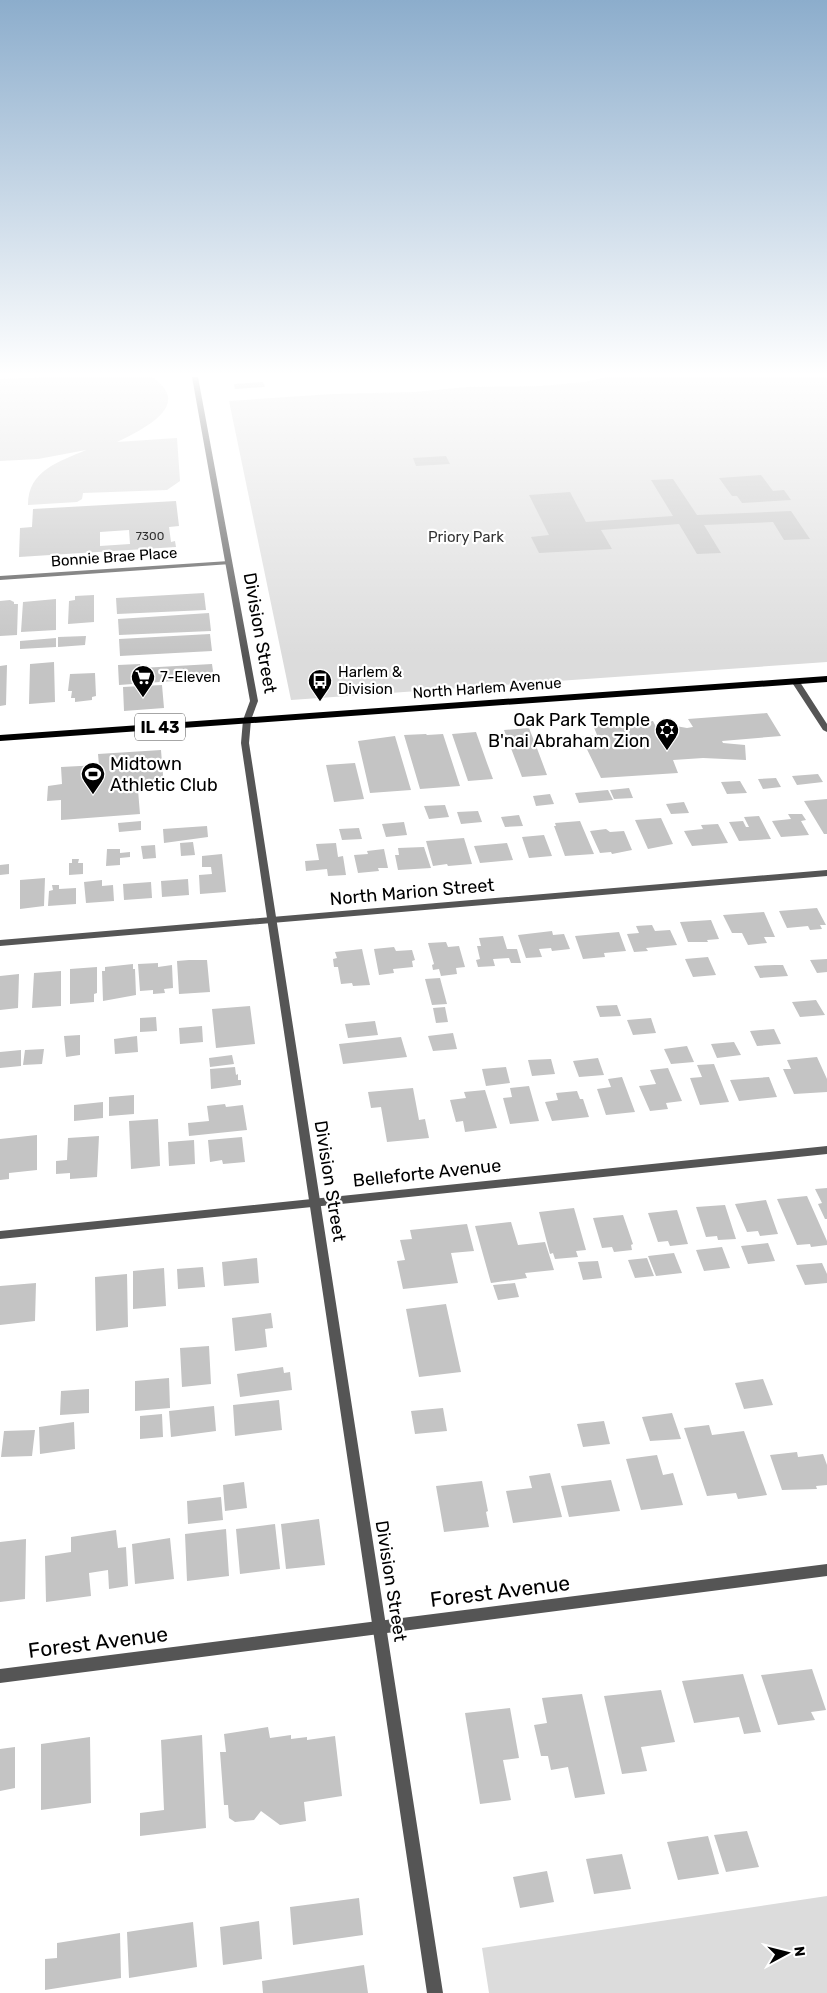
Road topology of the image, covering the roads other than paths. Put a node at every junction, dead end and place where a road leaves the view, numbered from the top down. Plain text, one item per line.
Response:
1 (212, 470) edge
2 (229, 563) junction
3 (0, 578) edge
4 (827, 678) edge
5 (795, 681) junction
6 (248, 720) junction
7 (827, 730) edge
8 (0, 738) edge
9 (827, 873) edge
10 (272, 920) junction
11 (0, 943) edge
12 (827, 1150) edge
13 (314, 1202) junction
14 (0, 1235) edge
15 (827, 1570) edge
16 (379, 1628) junction
17 (0, 1676) edge
18 (435, 1993) edge

1 - 2 street, Division Street
2 - 3 street, Bonnie Brae Place
2 - 6 street, Division Street
4 - 5 main road, North Harlem Avenue / IL 43
5 - 6 main road, North Harlem Avenue / IL 43
5 - 7 street
6 - 8 main road, North Harlem Avenue / IL 43
6 - 10 street, Division Street
9 - 10 street, North Marion Street
10 - 11 street, North Marion Street
10 - 13 street, Division Street
12 - 13 street, Belleforte Avenue
13 - 14 street, Belleforte Avenue
13 - 16 street, Division Street
15 - 16 street, Forest Avenue
16 - 17 street, Forest Avenue
16 - 18 street, Division Street

